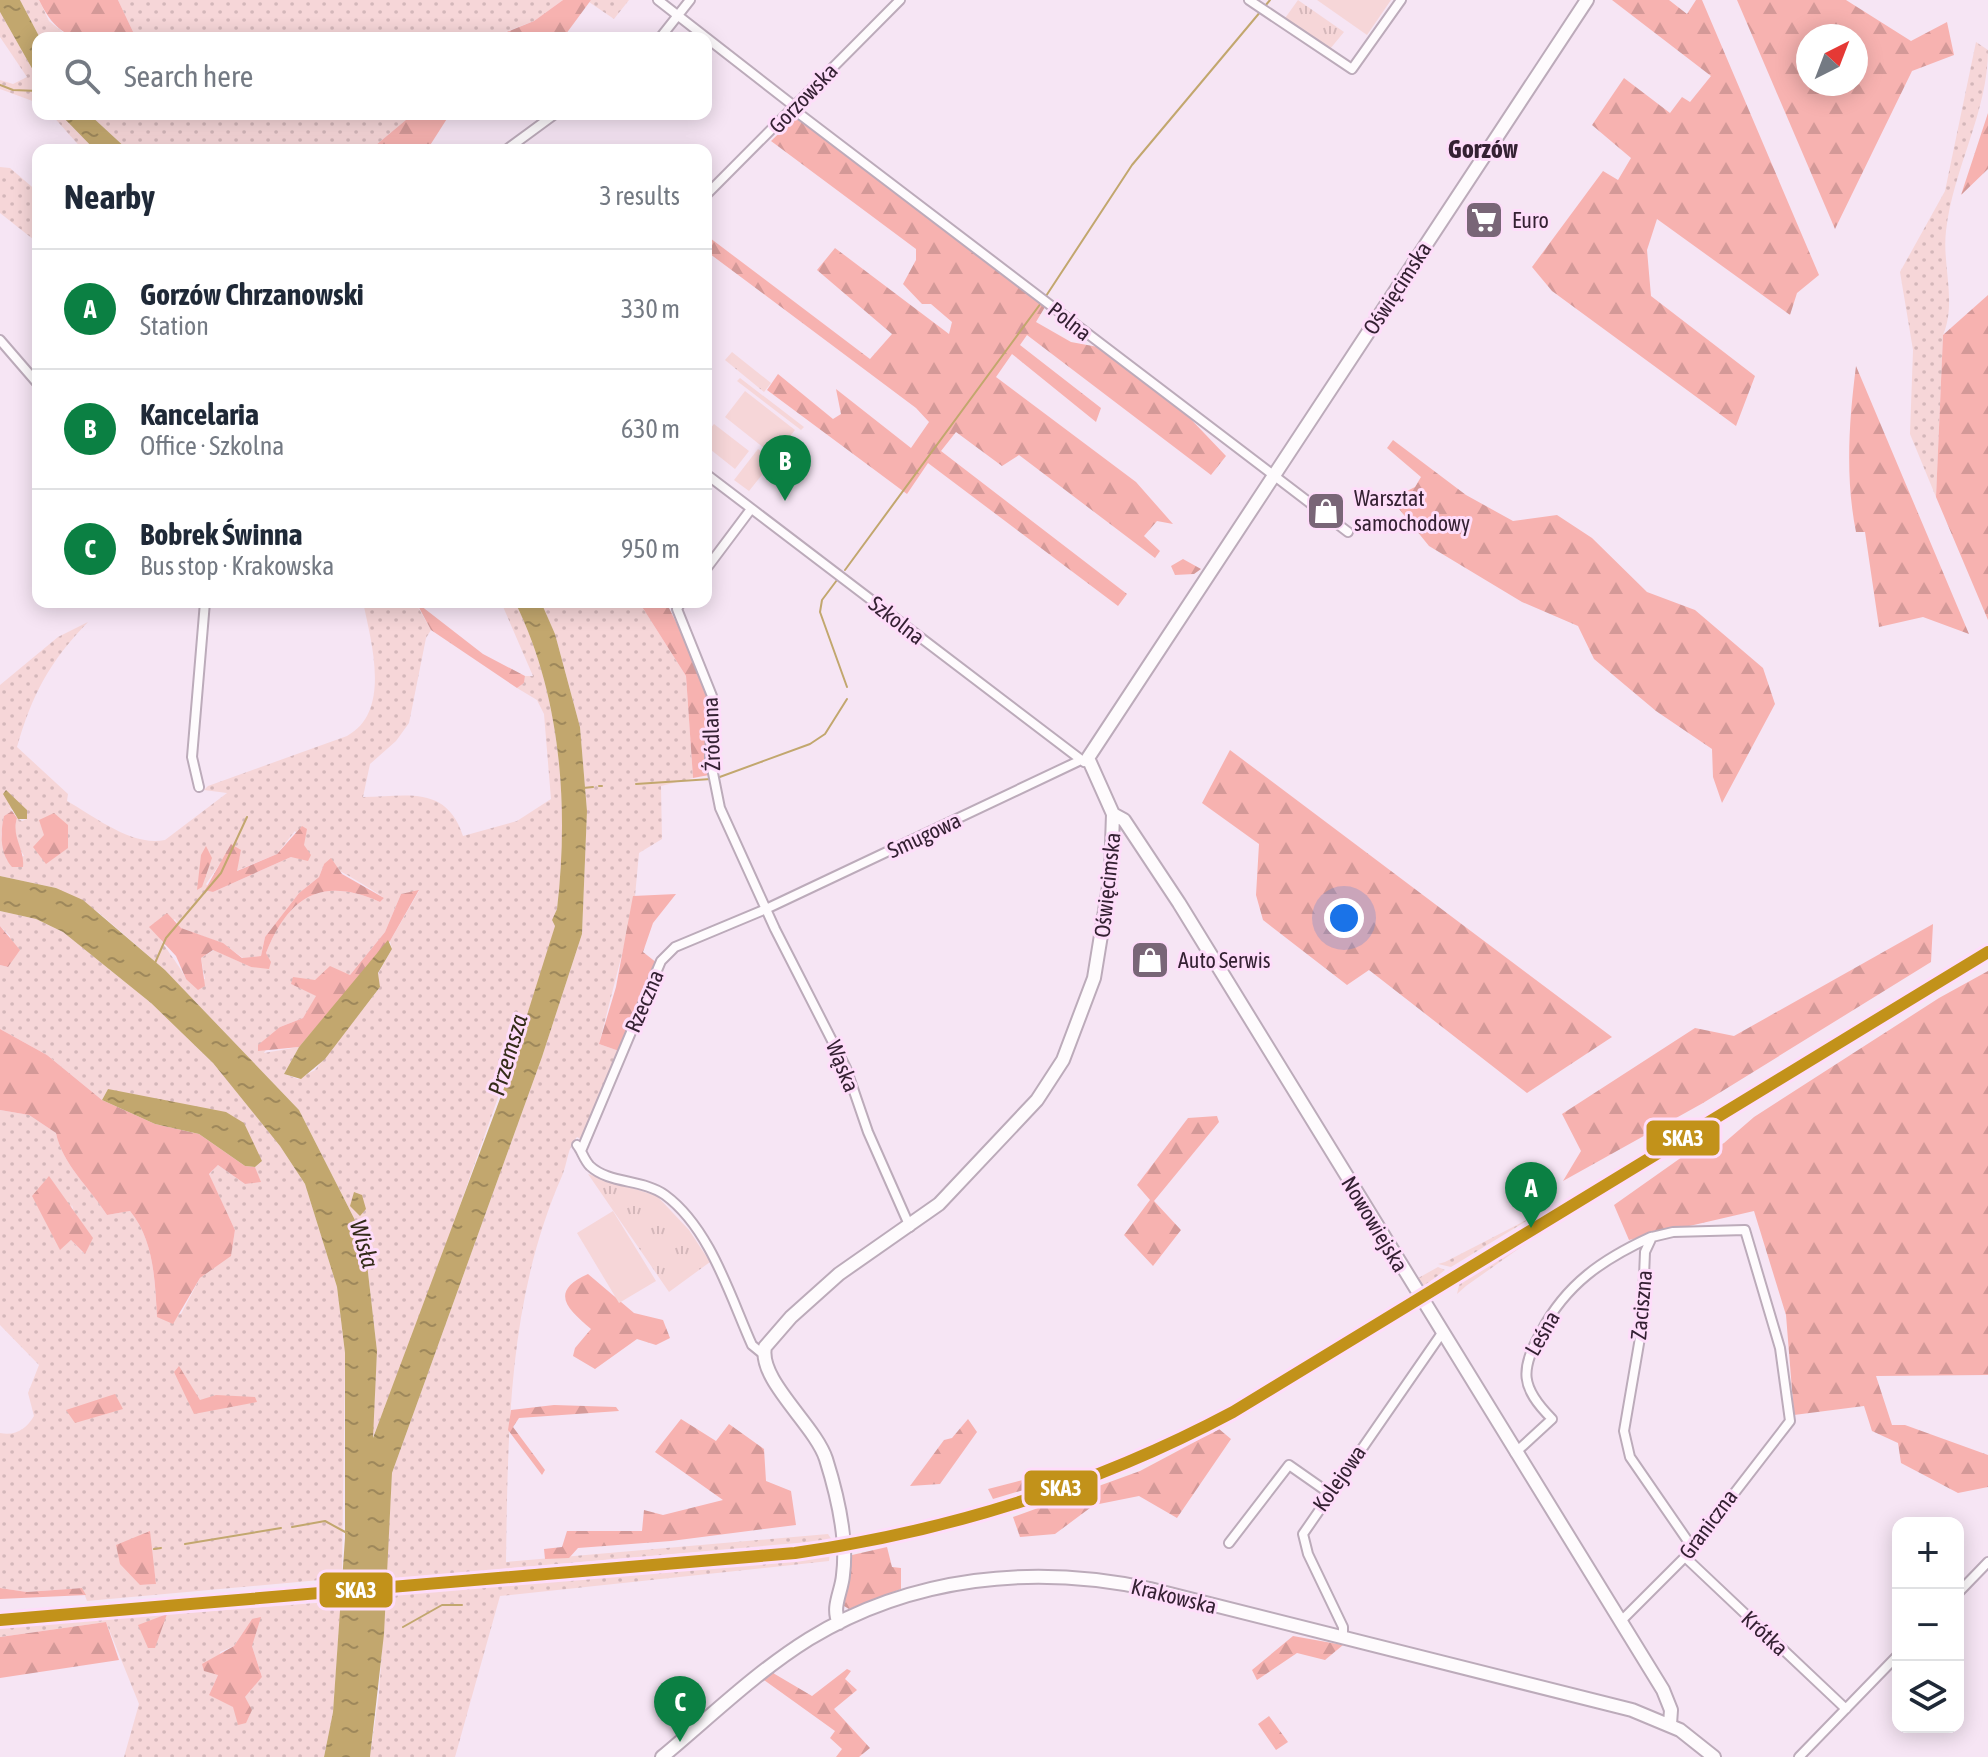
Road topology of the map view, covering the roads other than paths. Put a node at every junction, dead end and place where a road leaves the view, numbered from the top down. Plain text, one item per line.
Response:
1 (658, 0) edge
2 (690, 0) edge
3 (900, 0) edge
4 (1249, 0) edge
5 (1401, 0) edge
6 (1587, 0) edge
7 (677, 15) junction
8 (664, 32) edge
9 (699, 32) edge
10 (712, 43) edge
11 (794, 107) junction
12 (547, 120) edge
13 (514, 144) edge
14 (712, 189) edge
15 (0, 340) edge
16 (32, 377) edge
17 (1273, 476) junction
18 (712, 479) edge
19 (751, 509) junction
20 (1348, 532) dead end
21 (712, 561) edge
22 (204, 608) edge
23 (678, 608) edge
24 (1085, 762) junction
25 (199, 787) dead end
26 (1113, 814) junction
27 (766, 909) junction
28 (910, 1227) junction
29 (1652, 1237) junction
30 (1442, 1333) junction
31 (763, 1354) junction
32 (1515, 1453) junction
33 (1329, 1493) junction
34 (1229, 1543) dead end
35 (1692, 1547) junction
36 (1685, 1557) junction
37 (1988, 1562) edge
38 (1962, 1589) edge
39 (1620, 1622) junction
40 (839, 1623) junction
41 (1343, 1637) junction
42 (1892, 1661) edge
43 (1846, 1709) junction
44 (1670, 1724) junction
45 (662, 1757) edge
46 (1714, 1757) edge
47 (1799, 1757) edge

1 - 7 street, Polna
2 - 7 street
3 - 11 street, Gorzowska
4 - 5 street
6 - 17 street, Oświęcimska
7 - 8 street
7 - 9 street, Polna
10 - 11 street, Polna
11 - 14 street, Gorzowska
11 - 17 street, Polna
12 - 13 street
15 - 16 street
17 - 20 street, Polna
17 - 24 street, Oświęcimska
18 - 19 street, Szkolna
19 - 21 street
19 - 24 street, Szkolna
22 - 25 street
23 - 27 street, Źródlana
24 - 26 street, Oświęcimska
24 - 27 street, Smugowa
26 - 28 street, Oświęcimska
26 - 30 street, Nowowiejska
27 - 28 street, Wąska
27 - 31 street, Rzeczna
28 - 31 street, Oświęcimska
29 - 32 street, Leśna
29 - 35 street, Zaciszna
29 - 35 street, Graniczna
30 - 32 street, Nowowiejska
30 - 33 street, Kolejowa
31 - 40 street
32 - 39 street, Nowowiejska
33 - 34 street
33 - 41 street, Kolejowa
35 - 36 street, Graniczna
36 - 39 street, Graniczna
36 - 43 street, Krótka
37 - 38 street
39 - 44 street, Nowowiejska
40 - 41 street, Krakowska
40 - 45 street, Krakowska
41 - 44 street, Krakowska
42 - 43 street
43 - 47 street
44 - 46 street, Krakowska

